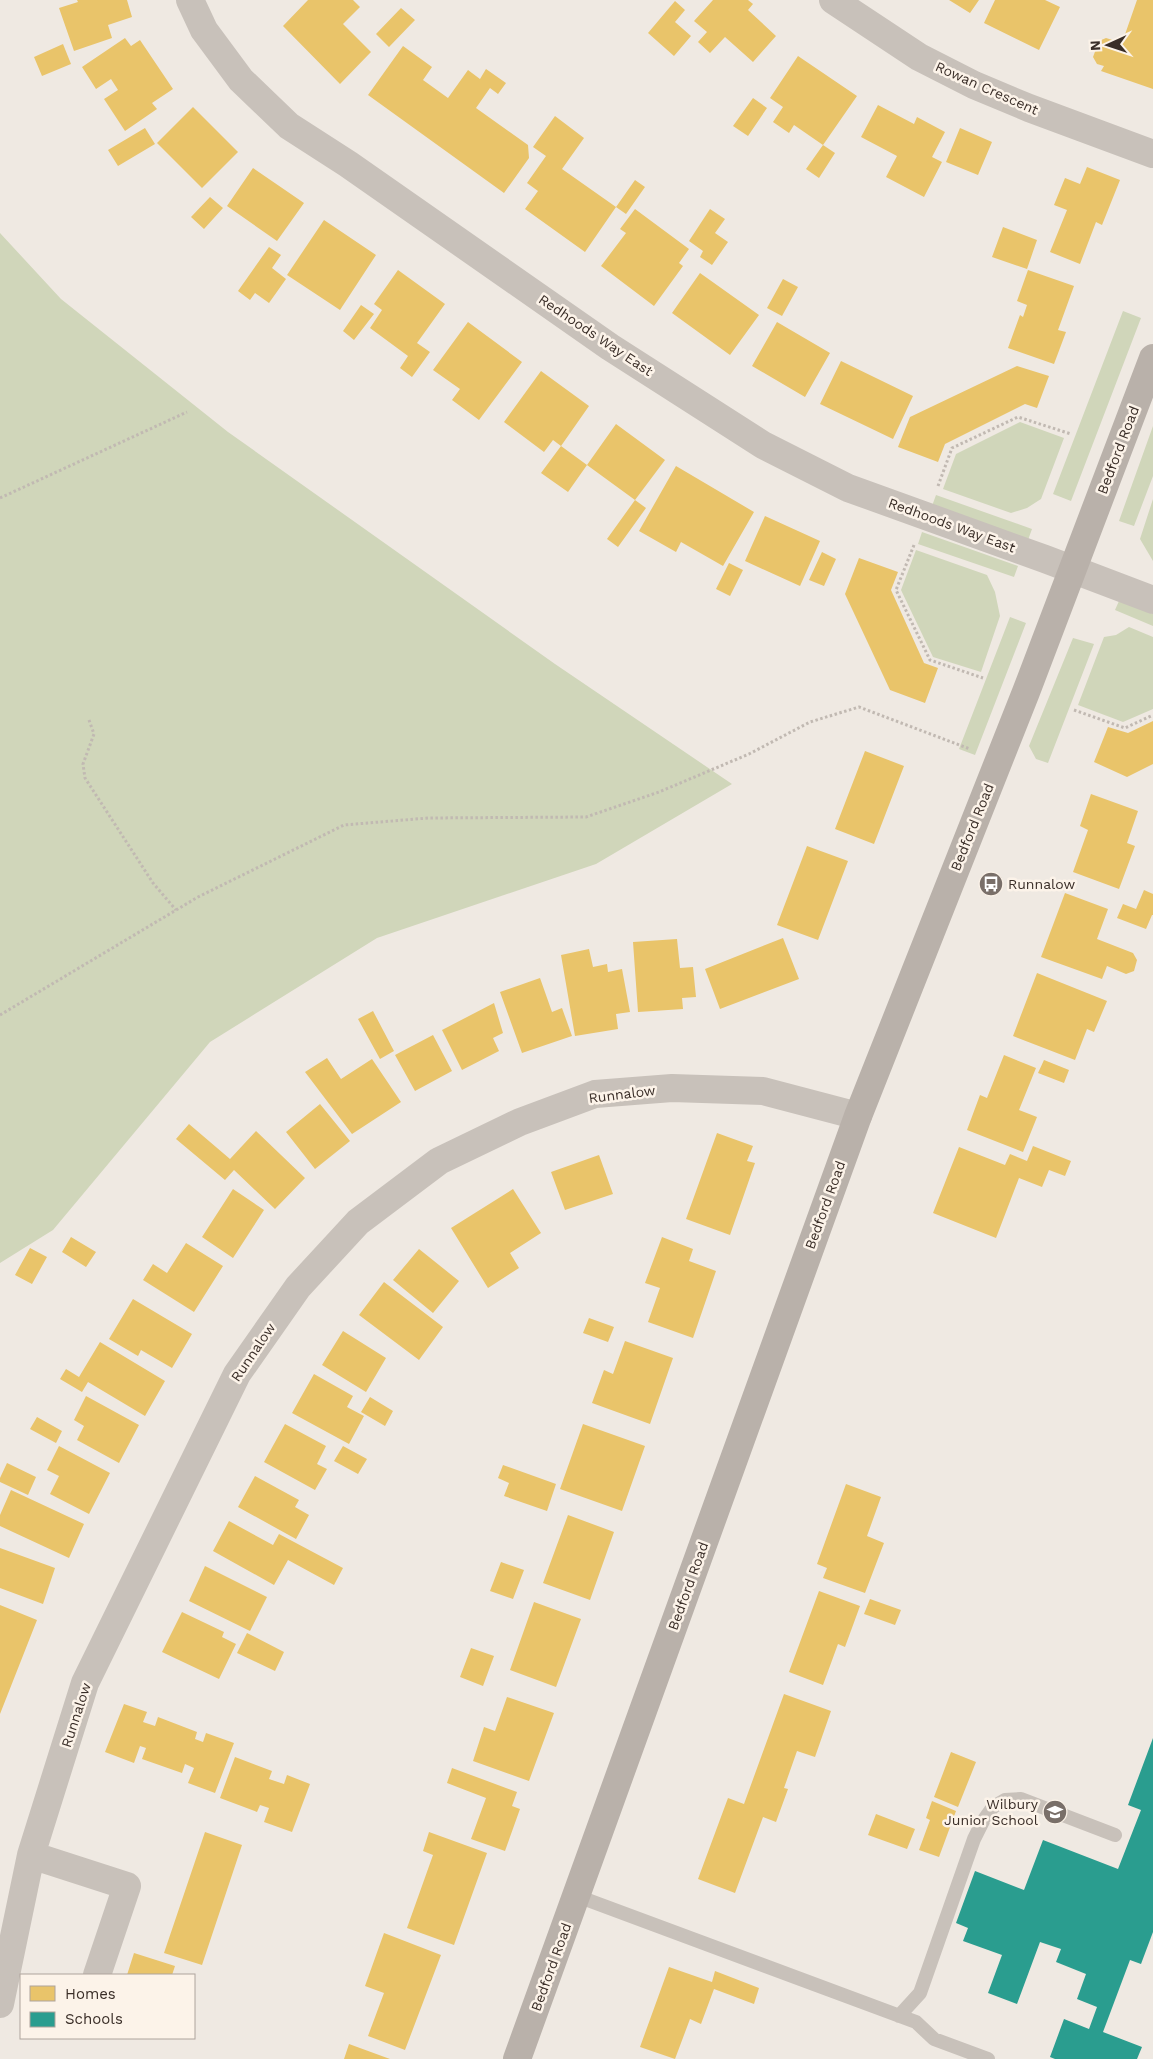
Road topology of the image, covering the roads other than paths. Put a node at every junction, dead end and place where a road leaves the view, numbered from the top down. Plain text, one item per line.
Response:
1 (190, 0) edge
2 (833, 0) edge
3 (1153, 154) edge
4 (1153, 358) edge
5 (1072, 570) junction
6 (1153, 600) edge
7 (858, 1116) junction
8 (1114, 1835) dead end
9 (31, 1855) junction
10 (577, 1896) junction
11 (97, 1974) edge
12 (0, 2004) edge
13 (899, 2016) junction
14 (517, 2059) edge
15 (988, 2059) edge

1 - 5 street, Redhoods Way East
2 - 3 street, Rowan Crescent
4 - 5 street, Bedford Road
5 - 6 street, Redhoods Way East
5 - 7 street, Bedford Road
7 - 9 street, Runnalow
7 - 10 street, Bedford Road
8 - 13 lane
9 - 11 street
9 - 12 street, Runnalow
10 - 13 lane
10 - 14 street, Bedford Road
13 - 15 lane

